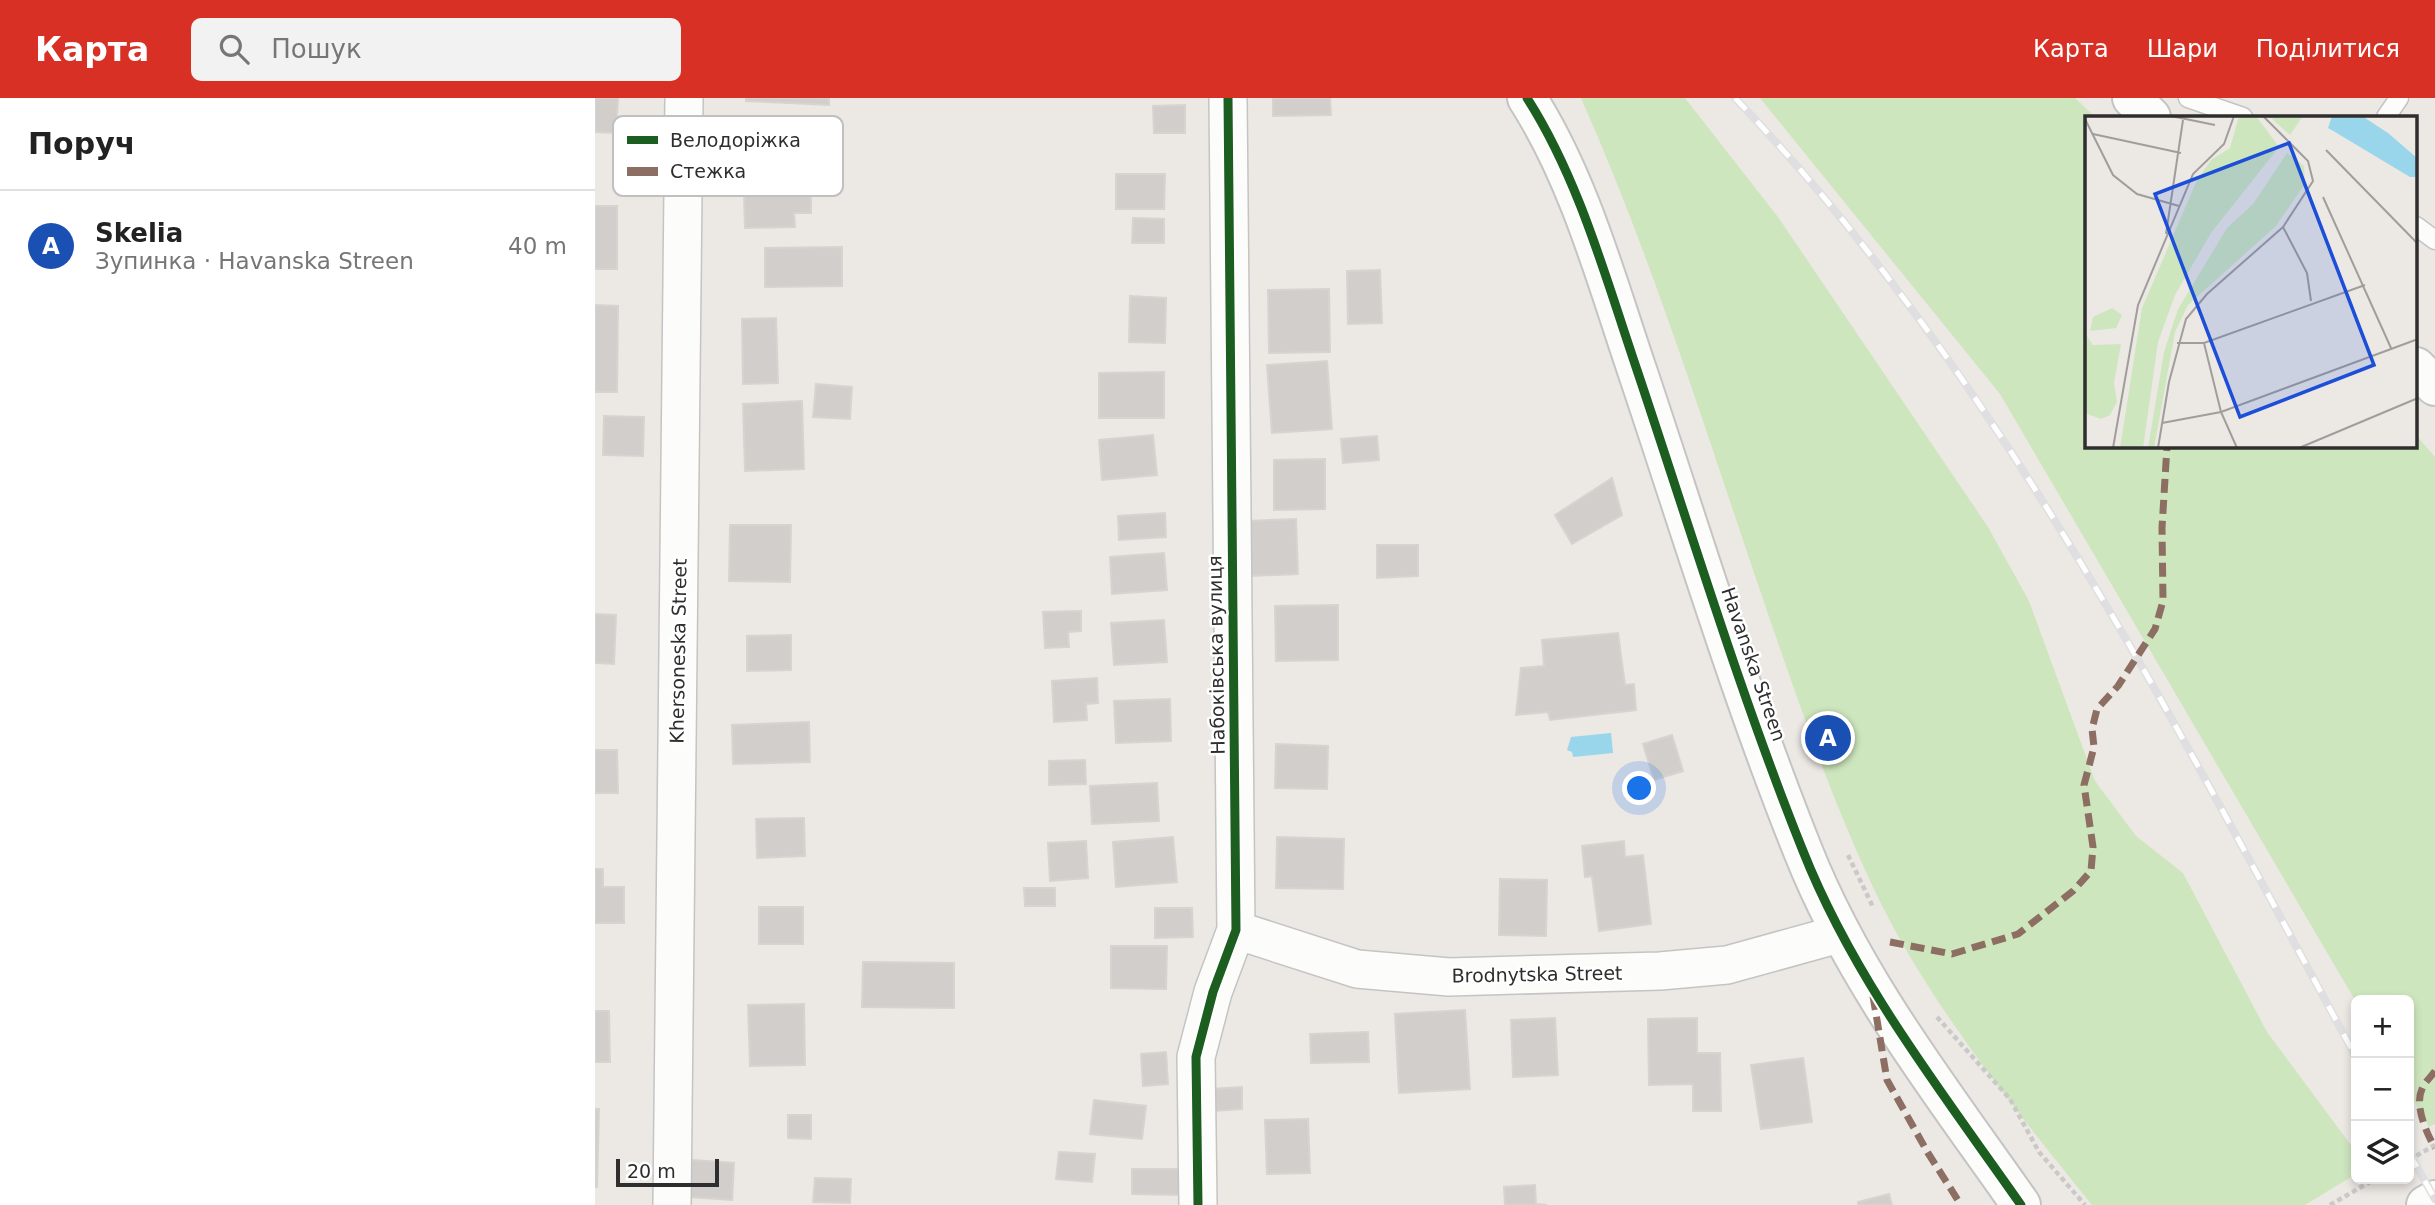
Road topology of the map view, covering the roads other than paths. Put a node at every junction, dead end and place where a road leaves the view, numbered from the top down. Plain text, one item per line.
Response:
1 (684, 98) edge
2 (1229, 98) edge
3 (1527, 98) edge
4 (2131, 98) edge
5 (2187, 98) edge
6 (2399, 98) edge
7 (684, 116) edge
8 (2150, 116) edge
9 (2240, 116) edge
10 (2387, 116) edge
11 (683, 196) edge
12 (2417, 227) edge
13 (2435, 240) edge
14 (2417, 368) edge
15 (2435, 386) edge
16 (1237, 930) junction
17 (1839, 934) junction
18 (2435, 1200) edge
19 (673, 1205) edge
20 (1198, 1205) edge
21 (2021, 1205) edge
22 (2426, 1205) edge

1 - 7 street, Khersoneska Street
2 - 16 street, Набоківська вулиця
3 - 17 street, Havanska Streen
4 - 8 street
5 - 9 lane
6 - 10 lane
11 - 19 street, Khersoneska Street
12 - 13 lane
14 - 15 street
16 - 17 street, Brodnytska Street
16 - 20 street, Набоківська вулиця
17 - 21 street, Havanska Streen
18 - 22 street

